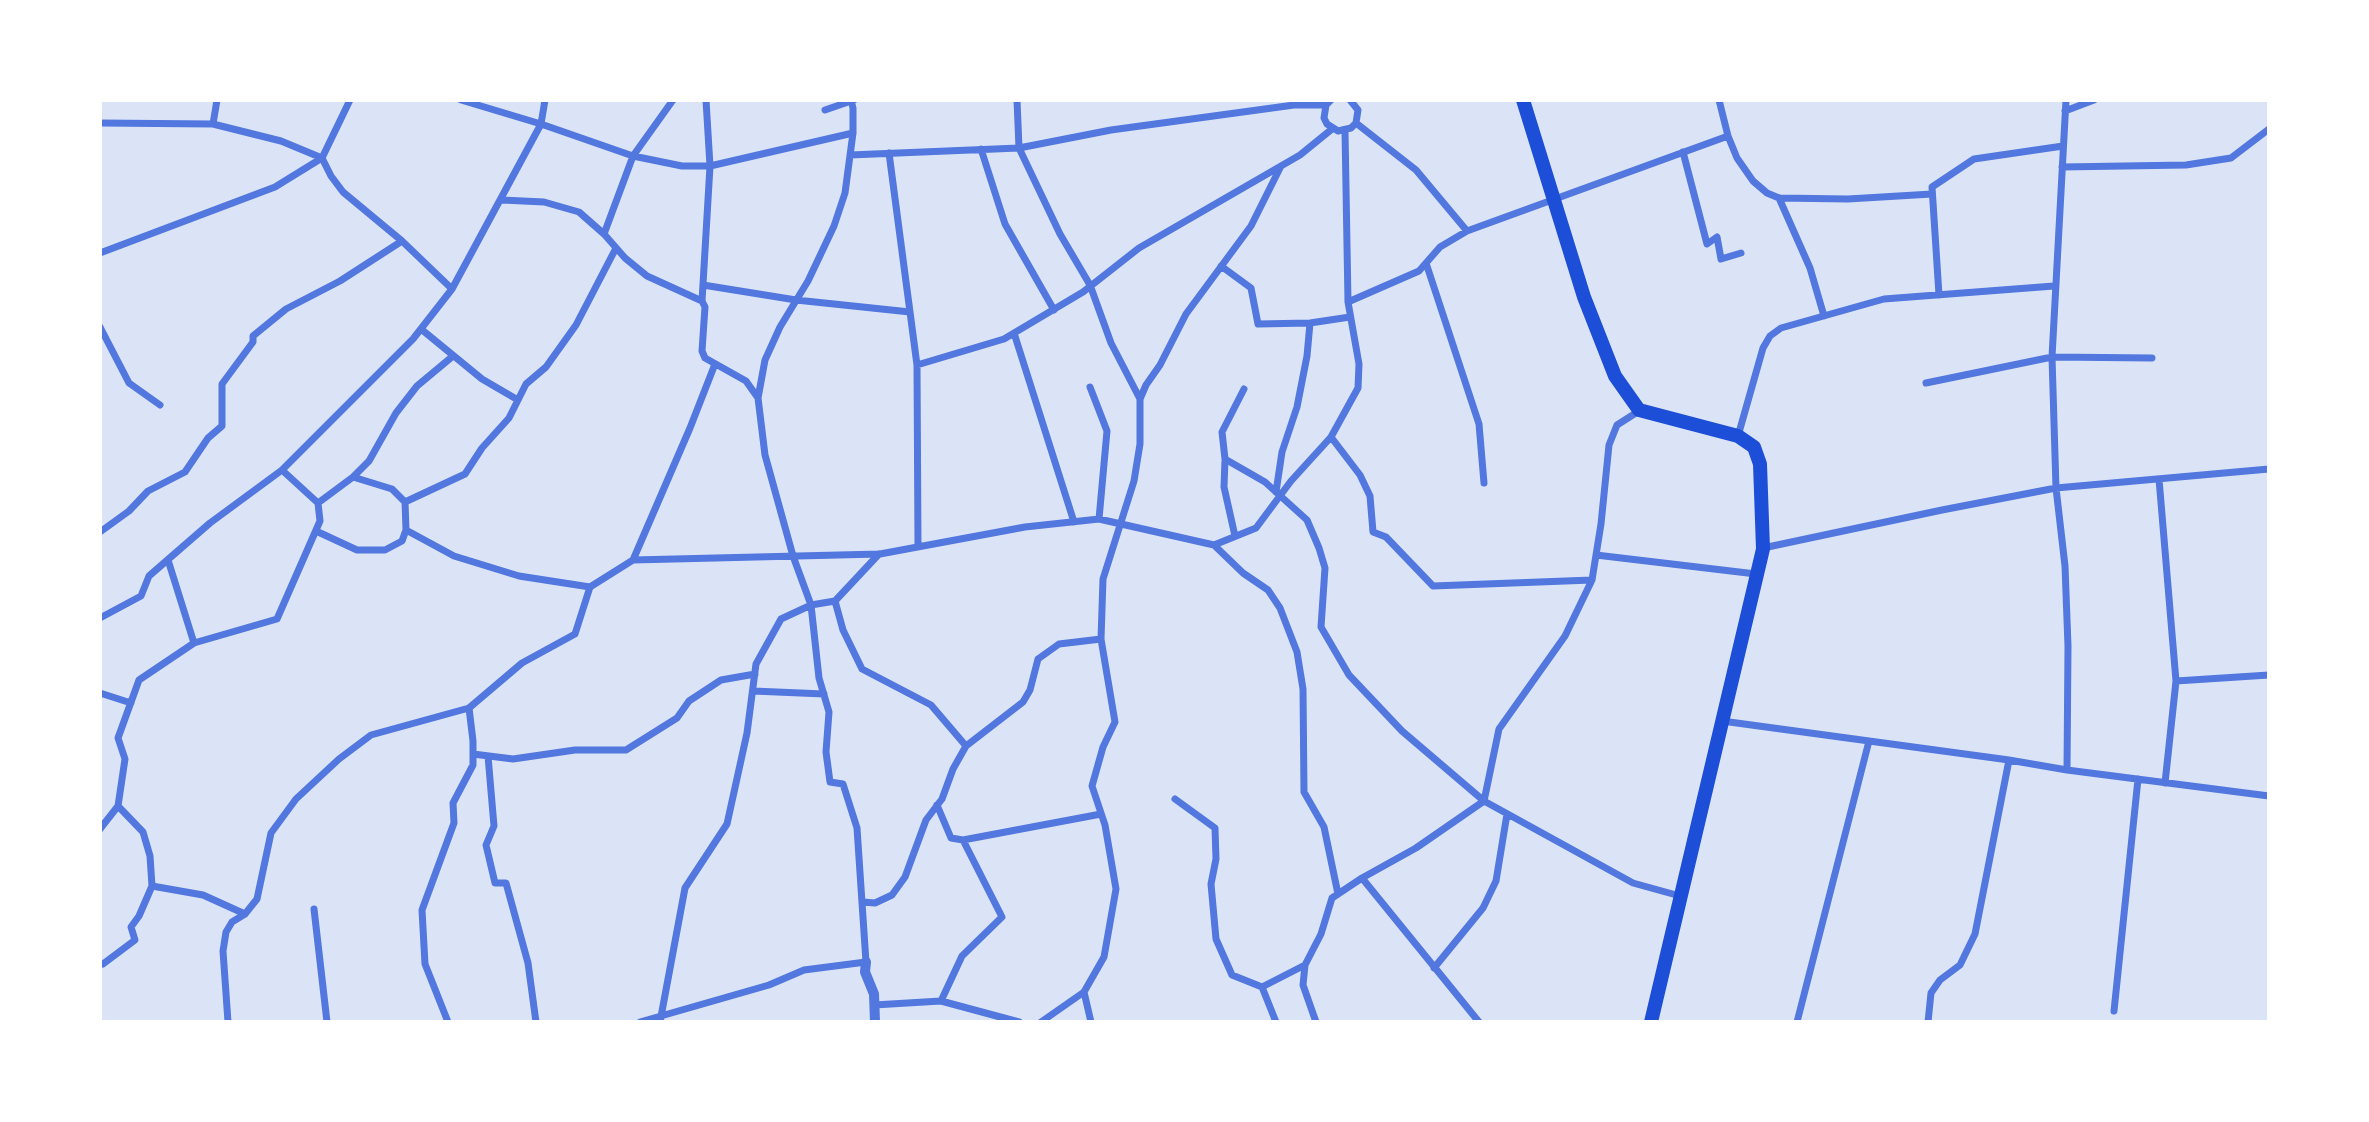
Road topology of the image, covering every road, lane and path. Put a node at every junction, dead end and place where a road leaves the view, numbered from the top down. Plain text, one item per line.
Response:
1 (217, 100) edge
2 (350, 100) edge
3 (461, 100) edge
4 (545, 100) edge
5 (673, 100) edge
6 (706, 100) edge
7 (852, 100) edge
8 (1017, 100) edge
9 (1523, 100) edge
10 (1719, 100) edge
11 (2066, 100) edge
12 (2094, 100) edge
13 (1329, 101) edge
14 (1355, 101) edge
15 (825, 110) dead end
16 (2065, 111) junction
17 (100, 123) edge
18 (1356, 123) junction
19 (213, 124) junction
20 (541, 124) junction
21 (1332, 129) junction
22 (2269, 129) edge
23 (1345, 131) junction
24 (853, 133) junction
25 (1728, 136) junction
26 (2063, 146) junction
27 (1019, 148) junction
28 (981, 149) junction
29 (1683, 152) junction
30 (889, 153) junction
31 (850, 155) junction
32 (633, 156) junction
33 (322, 158) junction
34 (710, 166) junction
35 (1281, 166) junction
36 (2062, 167) junction
37 (1932, 194) junction
38 (1554, 198) junction
39 (1779, 198) junction
40 (502, 200) junction
41 (1467, 231) junction
42 (604, 234) junction
43 (402, 241) junction
44 (616, 248) junction
45 (100, 253) edge
46 (1741, 253) dead end
47 (1426, 263) junction
48 (1221, 266) junction
49 (703, 285) junction
50 (1090, 285) junction
51 (2054, 286) junction
52 (452, 289) junction
53 (1939, 295) junction
54 (796, 300) junction
55 (702, 301) junction
56 (1348, 302) junction
57 (1054, 310) junction
58 (910, 312) junction
59 (1824, 316) junction
60 (1350, 317) junction
61 (1310, 323) junction
62 (100, 327) edge
63 (421, 329) junction
64 (1014, 333) junction
65 (453, 356) junction
66 (2052, 357) junction
67 (2152, 358) dead end
68 (715, 364) junction
69 (917, 365) junction
70 (1926, 383) dead end
71 (1090, 387) dead end
72 (1244, 389) dead end
73 (758, 398) junction
74 (1140, 399) junction
75 (518, 400) junction
76 (160, 405) dead end
77 (1639, 410) junction
78 (1738, 436) junction
79 (1331, 437) junction
80 (1225, 458) junction
81 (2269, 469) edge
82 (282, 470) junction
83 (353, 477) junction
84 (2269, 477) edge
85 (2159, 479) junction
86 (1485, 483) dead end
87 (2056, 488) junction
88 (1278, 494) junction
89 (405, 502) junction
90 (318, 503) junction
91 (1098, 519) junction
92 (1074, 522) junction
93 (1121, 524) junction
94 (406, 530) junction
95 (316, 531) junction
96 (100, 532) edge
97 (1235, 536) junction
98 (1214, 545) junction
99 (918, 547) junction
100 (1762, 549) junction
101 (880, 554) junction
102 (1595, 555) junction
103 (793, 556) junction
104 (168, 560) junction
105 (633, 560) junction
106 (1756, 574) junction
107 (1592, 580) junction
108 (590, 587) junction
109 (835, 601) junction
110 (811, 605) junction
111 (100, 618) edge
112 (1101, 639) junction
113 (194, 643) junction
114 (755, 674) junction
115 (2269, 675) edge
116 (2176, 681) junction
117 (752, 691) junction
118 (100, 693) edge
119 (824, 694) junction
120 (131, 703) junction
121 (468, 708) junction
122 (1721, 720) junction
123 (1869, 741) junction
124 (965, 746) junction
125 (473, 754) junction
126 (488, 756) junction
127 (2009, 760) junction
128 (2067, 770) junction
129 (2138, 779) junction
130 (2165, 783) junction
131 (2269, 796) edge
132 (1175, 799) dead end
133 (1484, 801) junction
134 (937, 805) junction
135 (118, 806) junction
136 (1101, 814) junction
137 (1507, 814) junction
138 (100, 830) edge
139 (963, 840) junction
140 (1362, 878) junction
141 (152, 887) junction
142 (1338, 894) junction
143 (1680, 896) junction
144 (863, 902) junction
145 (314, 909) dead end
146 (245, 914) junction
147 (866, 962) junction
148 (103, 964) dead end
149 (1305, 965) junction
150 (1434, 968) junction
151 (1262, 987) junction
152 (1084, 992) junction
153 (941, 1001) junction
154 (874, 1005) junction
155 (2114, 1011) dead end
156 (660, 1020) edge
157 (228, 1022) edge
158 (327, 1022) edge
159 (448, 1022) edge
160 (536, 1022) edge
161 (640, 1022) edge
162 (875, 1022) edge
163 (1019, 1022) edge
164 (1041, 1022) edge
165 (1091, 1022) edge
166 (1276, 1022) edge
167 (1316, 1022) edge
168 (1479, 1022) edge
169 (1651, 1022) edge
170 (1797, 1022) edge
171 (1928, 1022) edge

1 - 19 street
2 - 33 street
3 - 20 street
4 - 20 street
5 - 32 street
6 - 34 street
7 - 15 street
7 - 24 street
8 - 27 street
9 - 38 main road
10 - 25 street
11 - 16 street
12 - 16 street
13 - 21 street
13 - 27 street
14 - 18 street
16 - 26 street
17 - 19 street
18 - 23 street
18 - 41 street
19 - 33 street
20 - 32 street
20 - 40 street
21 - 23 street
21 - 35 street
22 - 36 street
23 - 56 street
24 - 31 street
24 - 34 street
25 - 29 street
25 - 39 street
26 - 36 street
26 - 37 street
27 - 28 street
27 - 50 street
28 - 30 street
28 - 57 street
29 - 38 street
29 - 46 street
30 - 31 street
30 - 58 street
31 - 54 street
32 - 34 street
32 - 42 street
33 - 43 street
33 - 45 street
34 - 49 street
35 - 48 street
35 - 50 street
36 - 51 street
37 - 39 street
37 - 53 street
38 - 41 street
38 - 77 main road
39 - 59 street
40 - 42 street
40 - 52 street
41 - 47 street
42 - 44 street
43 - 52 street
43 - 96 street
44 - 55 street
44 - 75 street
47 - 56 street
47 - 86 street
48 - 61 street
48 - 74 street
49 - 54 street
49 - 55 street
50 - 57 street
50 - 74 street
51 - 53 street
51 - 66 street
52 - 63 street
53 - 59 street
54 - 58 street
54 - 73 street
55 - 68 street
56 - 60 street
57 - 64 street
58 - 69 street
59 - 78 street
60 - 61 street
60 - 79 street
61 - 88 street
62 - 76 street
63 - 65 street
63 - 82 street
64 - 69 street
64 - 92 street
65 - 75 street
65 - 83 street
66 - 67 street
66 - 70 street
66 - 87 street
68 - 73 street
68 - 105 street
69 - 99 street
71 - 91 street
72 - 80 street
73 - 103 street
74 - 93 street
75 - 89 street
77 - 78 main road
77 - 102 street
78 - 100 main road
79 - 88 street
79 - 107 street
80 - 88 street
80 - 97 street
81 - 84 street
81 - 85 street
82 - 90 street
82 - 104 street
83 - 89 street
83 - 90 street
85 - 87 street
85 - 116 street
87 - 100 street
87 - 128 street
88 - 97 street
88 - 133 street
89 - 94 street
90 - 95 street
91 - 92 street
91 - 93 street
92 - 99 street
93 - 98 street
93 - 112 street
94 - 95 street
94 - 108 street
95 - 113 street
97 - 98 street
98 - 142 street
99 - 101 street
100 - 106 main road
101 - 103 street
101 - 109 street
102 - 106 street
102 - 107 street
103 - 105 street
103 - 110 street
104 - 111 street
104 - 113 street
105 - 108 street
106 - 122 main road
107 - 133 street
108 - 121 street
109 - 110 street
109 - 124 street
110 - 114 street
110 - 119 street
112 - 124 street
112 - 136 street
113 - 120 street
114 - 117 street
114 - 126 street
115 - 116 street
116 - 130 street
117 - 119 street
117 - 156 street
118 - 120 street
119 - 144 street
120 - 135 street
121 - 125 street
121 - 146 street
122 - 123 street
122 - 143 main road
123 - 127 street
123 - 170 street
124 - 134 street
125 - 126 street
125 - 159 street
126 - 160 street
127 - 128 street
127 - 171 street
128 - 129 street
129 - 130 street
129 - 155 street
130 - 131 street
132 - 151 street
133 - 137 street
133 - 140 street
134 - 139 street
134 - 144 street
135 - 138 street
135 - 141 street
136 - 139 street
136 - 152 street
137 - 143 street
137 - 150 street
139 - 153 street
140 - 142 street
140 - 150 street
141 - 146 street
141 - 148 street
142 - 149 street
143 - 169 main road
144 - 147 street
145 - 158 street
146 - 157 street
147 - 154 street
147 - 156 street
149 - 151 street
149 - 167 street
150 - 168 street
151 - 166 street
152 - 164 street
152 - 165 street
153 - 154 street
153 - 163 street
154 - 162 street
156 - 161 street

